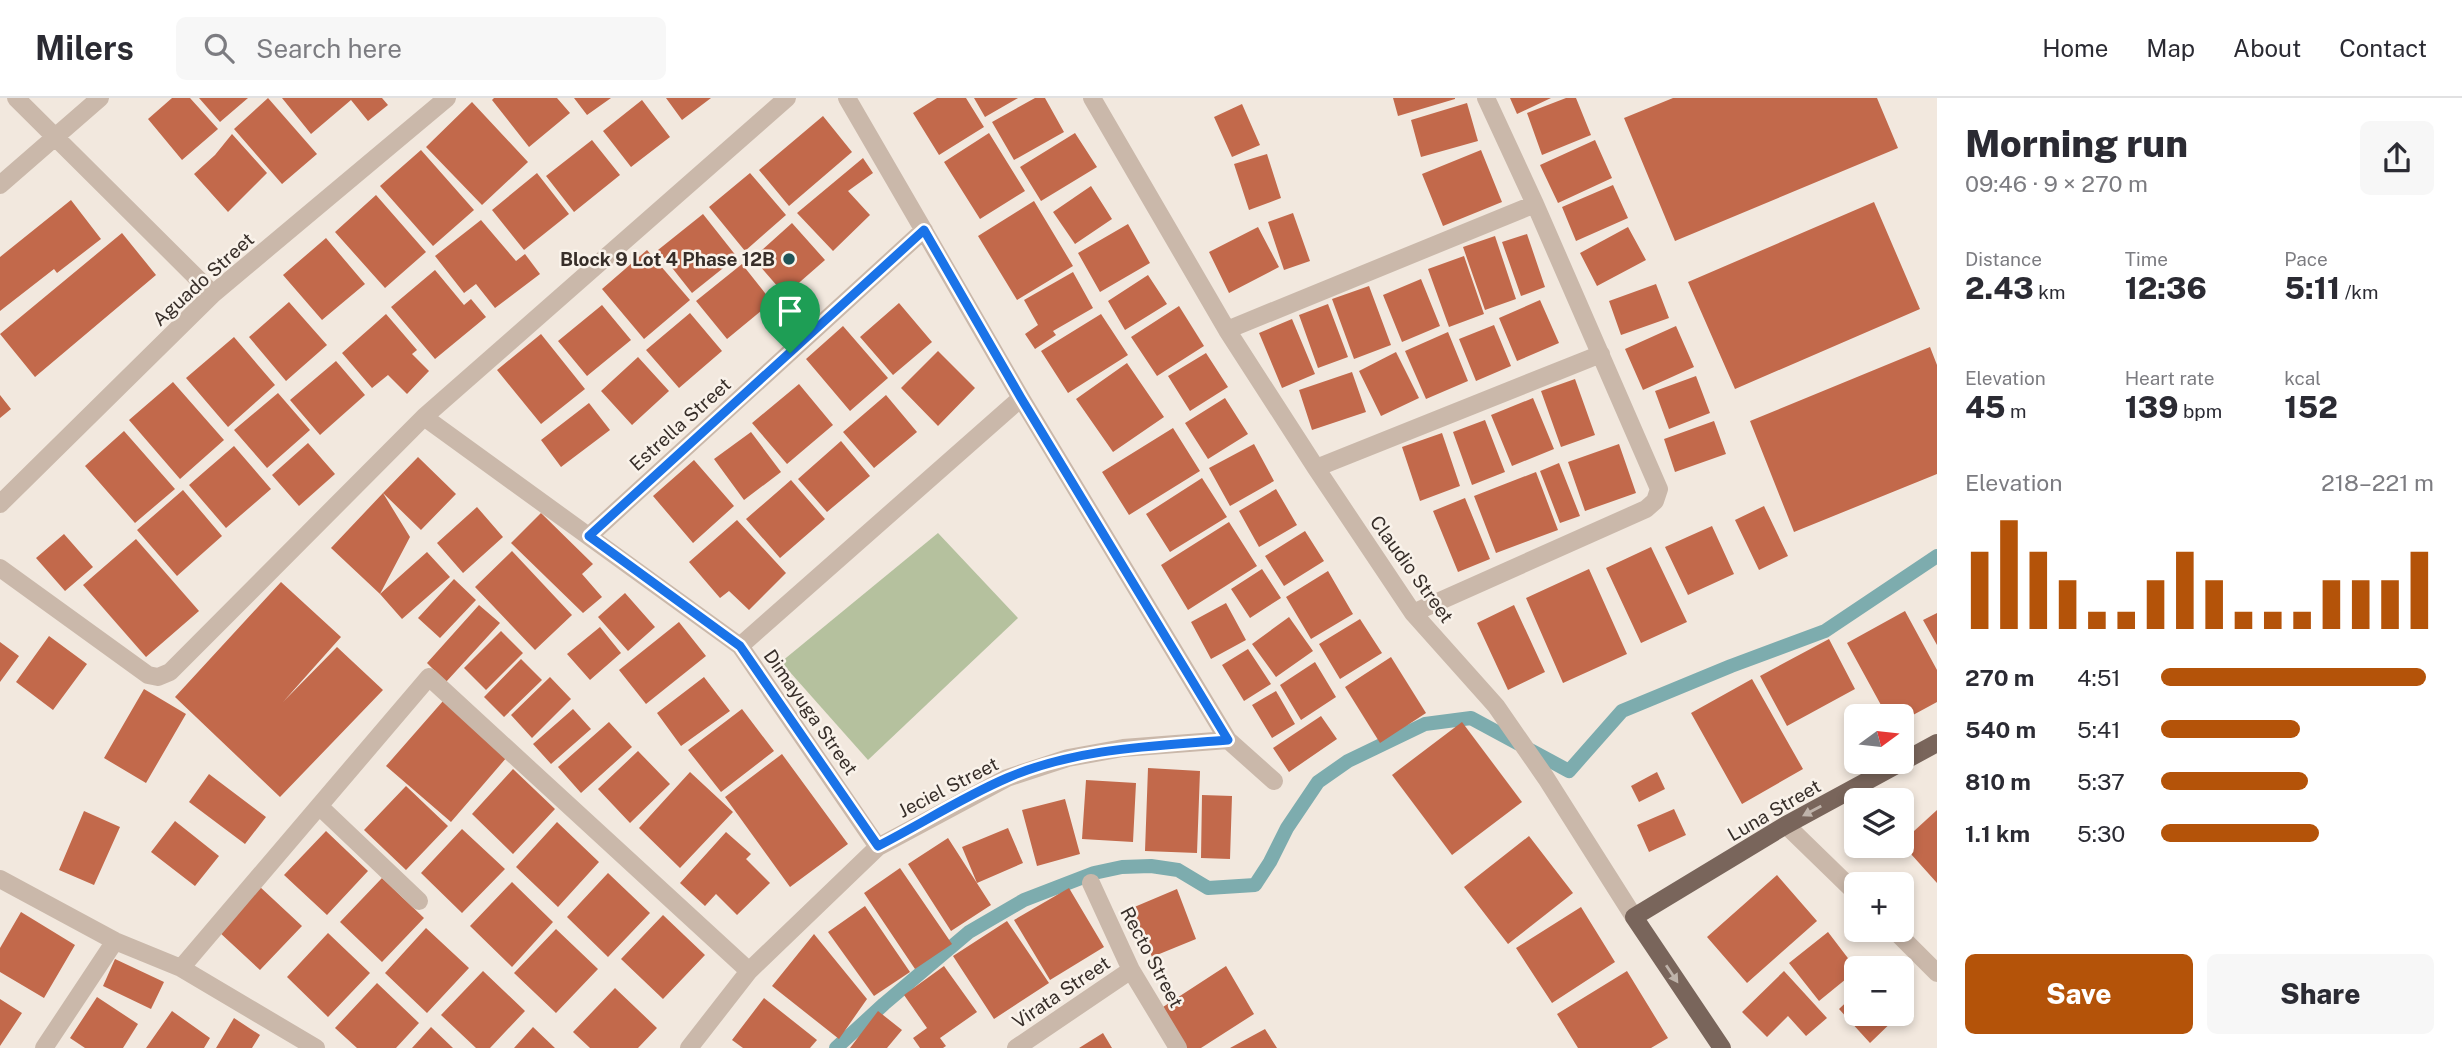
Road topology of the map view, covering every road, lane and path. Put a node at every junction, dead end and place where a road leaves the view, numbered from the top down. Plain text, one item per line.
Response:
1 (16, 98) edge
2 (100, 98) edge
3 (447, 98) edge
4 (787, 98) edge
5 (848, 98) edge
6 (1092, 98) edge
7 (1486, 98) edge
8 (56, 135) junction
9 (0, 185) edge
10 (1535, 204) junction
11 (924, 230) junction
12 (213, 294) junction
13 (1227, 330) junction
14 (1601, 354) junction
15 (1021, 398) junction
16 (424, 416) junction
17 (1316, 468) junction
18 (0, 504) edge
19 (589, 536) junction
20 (0, 568) edge
21 (1413, 614) junction
22 (740, 646) junction
23 (1228, 740) junction
24 (1937, 743) edge
25 (1274, 781) dead end
26 (318, 806) junction
27 (1786, 825) junction
28 (878, 846) junction
29 (0, 879) edge
30 (1844, 881) edge
31 (1091, 883) dead end
32 (419, 901) dead end
33 (1634, 917) junction
34 (116, 942) junction
35 (1906, 942) edge
36 (181, 968) junction
37 (1130, 970) junction
38 (749, 971) junction
39 (1937, 973) edge
40 (44, 1048) edge
41 (316, 1048) edge
42 (689, 1048) edge
43 (1016, 1048) edge
44 (1178, 1048) edge
45 (1722, 1048) edge

1 - 8 street
2 - 8 street
3 - 12 street, Aguado Street
4 - 16 street
5 - 11 street
6 - 13 street, Claudio Street
7 - 10 street
8 - 9 street
8 - 12 street
10 - 13 street
10 - 14 street
11 - 15 street
11 - 19 street, Estrella Street
12 - 18 street, Aguado Street
13 - 17 street, Claudio Street
14 - 17 street
14 - 21 street
15 - 22 street
15 - 23 street
16 - 19 street, Dimayuga Street
16 - 20 street
17 - 21 street, Claudio Street
19 - 22 street, Dimayuga Street
21 - 33 street, Claudio Street
22 - 28 street, Dimayuga Street
23 - 25 street
23 - 28 street, Jeciel Street
24 -> 27 main road, Luna Street
26 - 32 street
26 - 36 street
26 - 38 street
27 - 30 street
27 - 33 main road, Luna Street
28 - 38 street, Jeciel Street
29 - 34 street
31 - 37 street, Recto Street
33 -> 45 main road, Claudio Street
34 - 36 street
34 - 40 street
35 - 39 street
36 - 41 street
37 - 43 street, Virata Street
37 - 44 street, Recto Street
38 - 42 street, Jeciel Street

